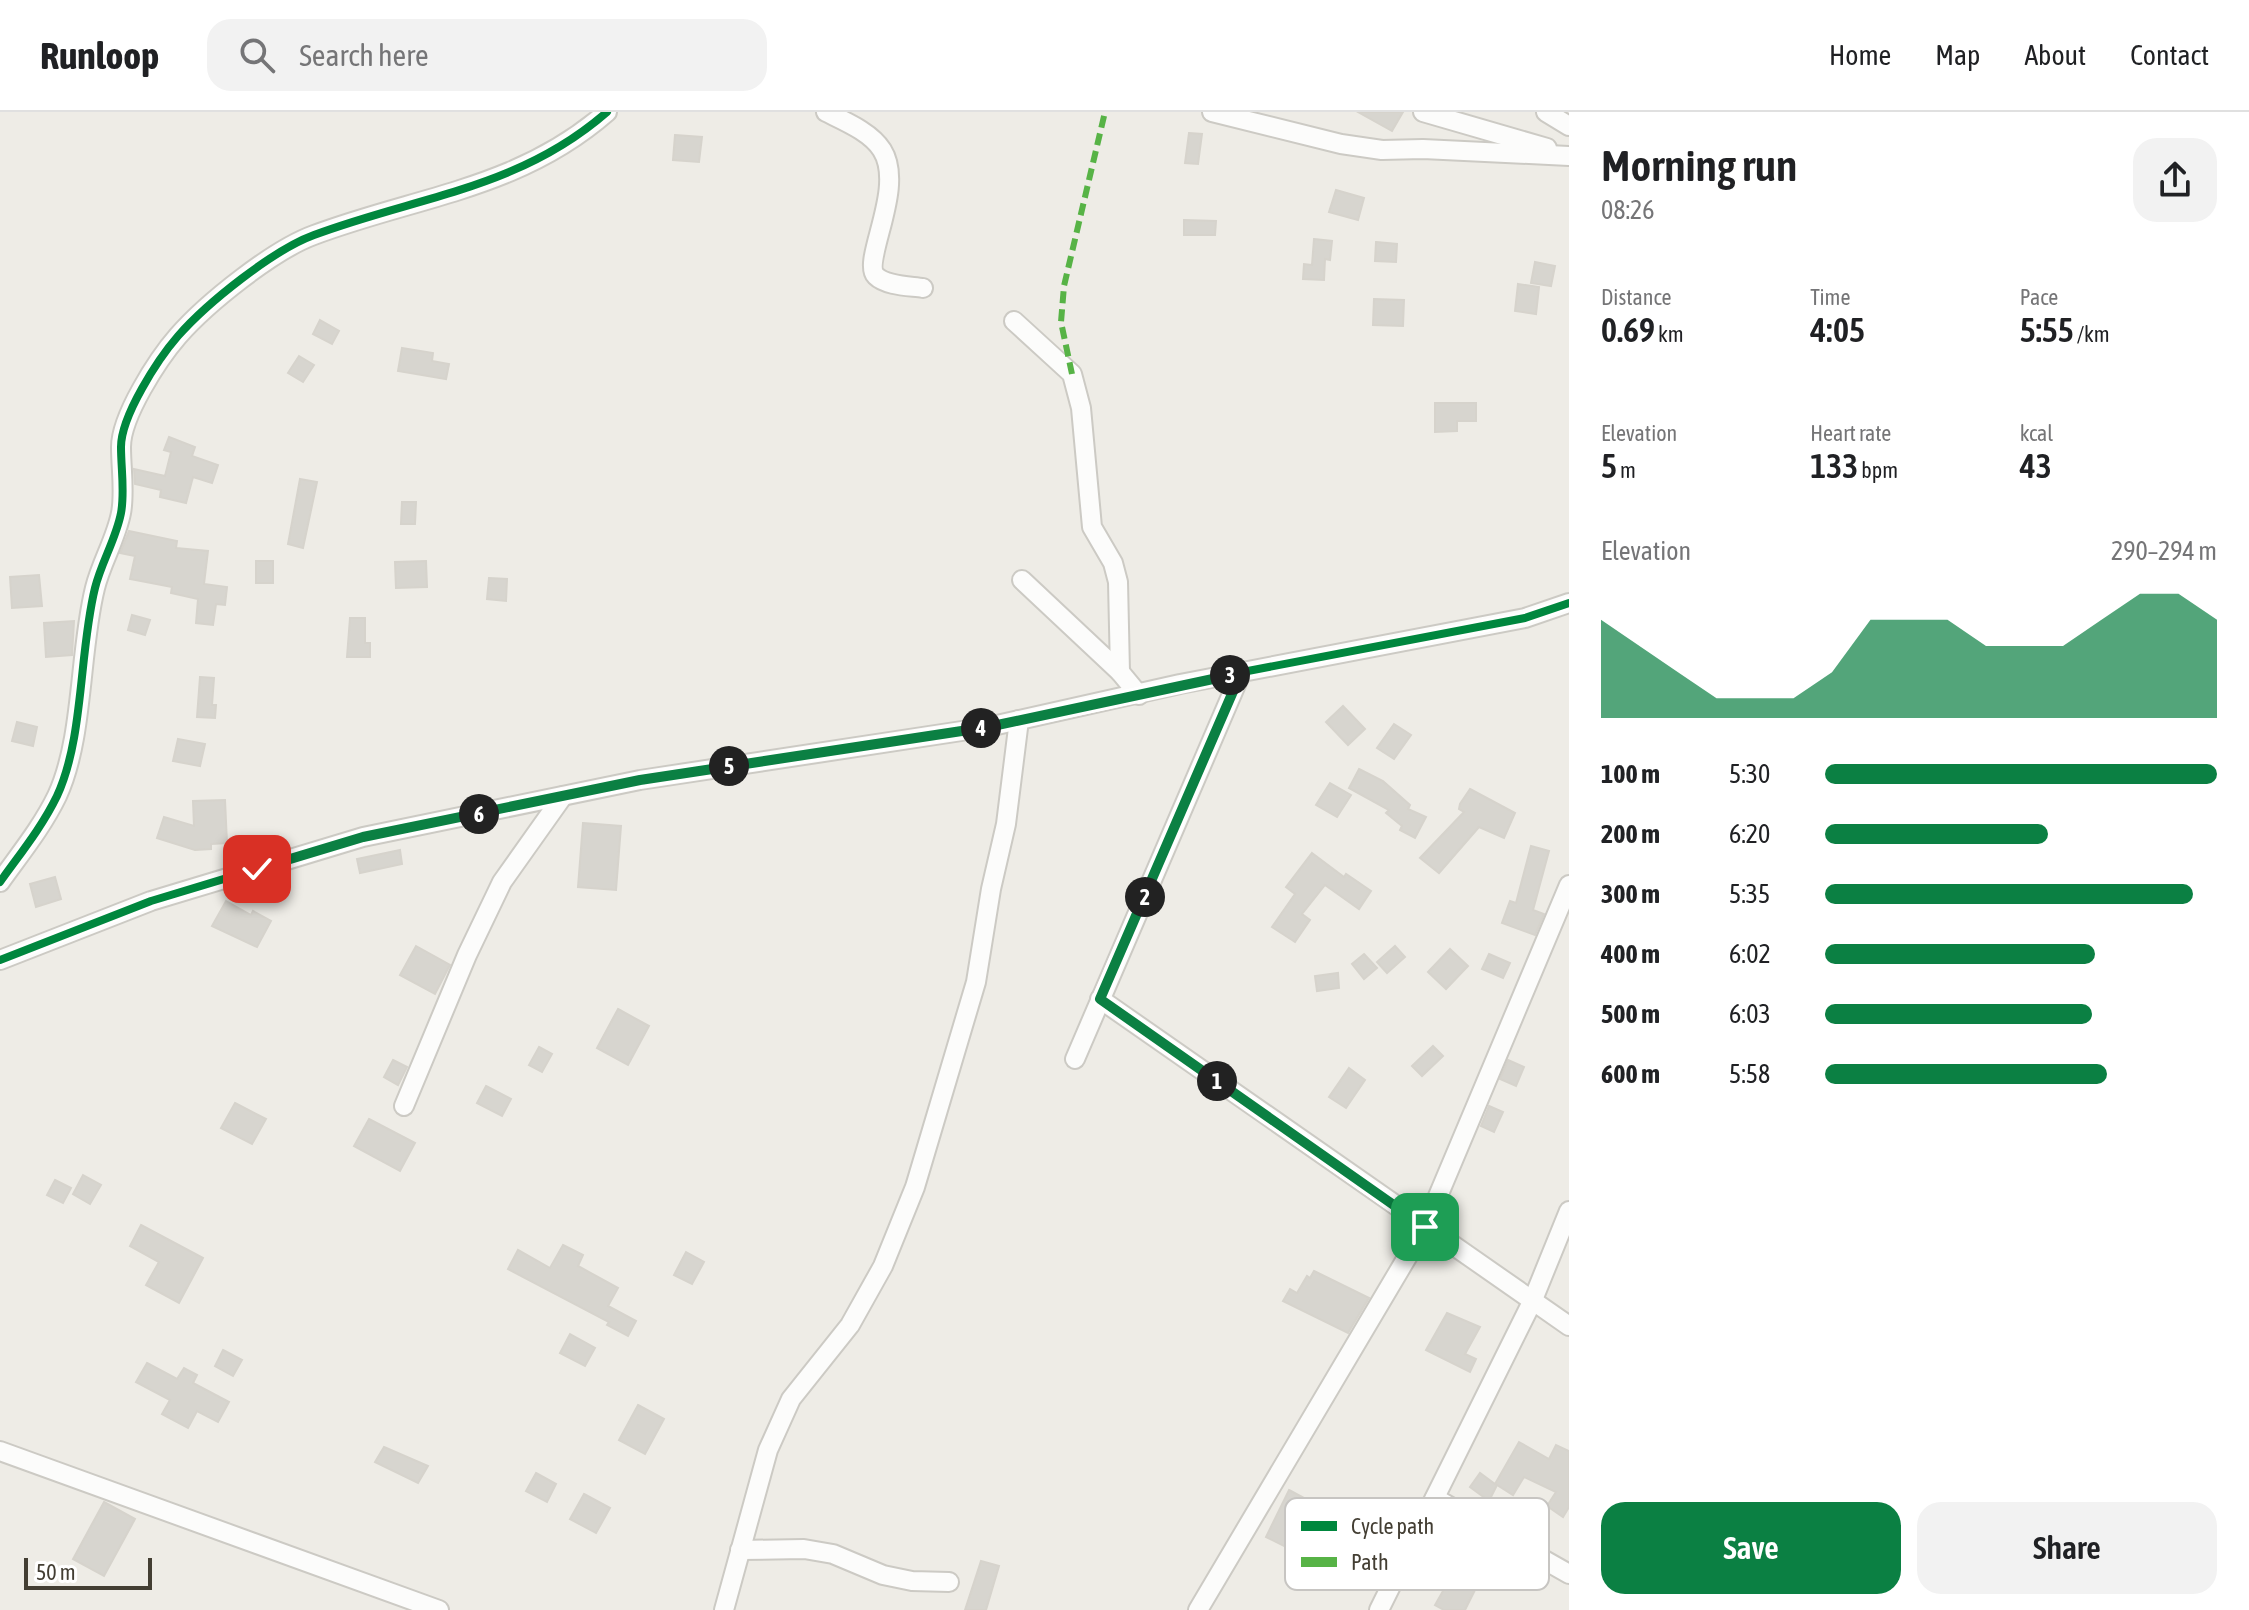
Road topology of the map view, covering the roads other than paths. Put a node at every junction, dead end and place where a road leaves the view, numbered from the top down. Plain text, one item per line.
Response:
1 (607, 112) edge
2 (826, 112) edge
3 (1212, 112) edge
4 (1423, 112) edge
5 (1546, 112) edge
6 (1569, 126) edge
7 (1569, 156) edge
8 (923, 288) dead end
9 (1014, 321) dead end
10 (1022, 580) dead end
11 (1569, 603) edge
12 (1120, 672) junction
13 (1241, 673) junction
14 (1139, 695) junction
15 (1019, 720) junction
16 (563, 796) junction
17 (0, 882) edge
18 (1569, 885) edge
19 (0, 960) edge
20 (1100, 999) junction
21 (1075, 1059) dead end
22 (404, 1106) dead end
23 (1569, 1211) edge
24 (1425, 1227) junction
25 (1532, 1302) junction
26 (1569, 1326) edge
27 (0, 1451) edge
28 (1435, 1498) edge
29 (740, 1550) junction
30 (1549, 1563) edge
31 (1569, 1574) edge
32 (949, 1582) dead end
33 (1389, 1590) edge
34 (439, 1610) edge
35 (724, 1610) edge
36 (1198, 1610) edge
37 (1379, 1610) edge

1 - 17 street
2 - 8 street
3 - 7 street
4 - 7 street
5 - 6 street
9 - 12 street
10 - 12 street
11 - 13 street
12 - 14 street
13 - 14 street
13 - 20 street
14 - 15 street
15 - 16 street
15 - 29 street
16 - 19 street
16 - 22 street
18 - 24 street
20 - 21 street
20 - 24 street
23 - 25 street
24 - 25 street
24 - 36 street
25 - 26 street
25 - 28 street
27 - 34 street
29 - 32 street
29 - 35 street
30 - 31 street
33 - 37 street

